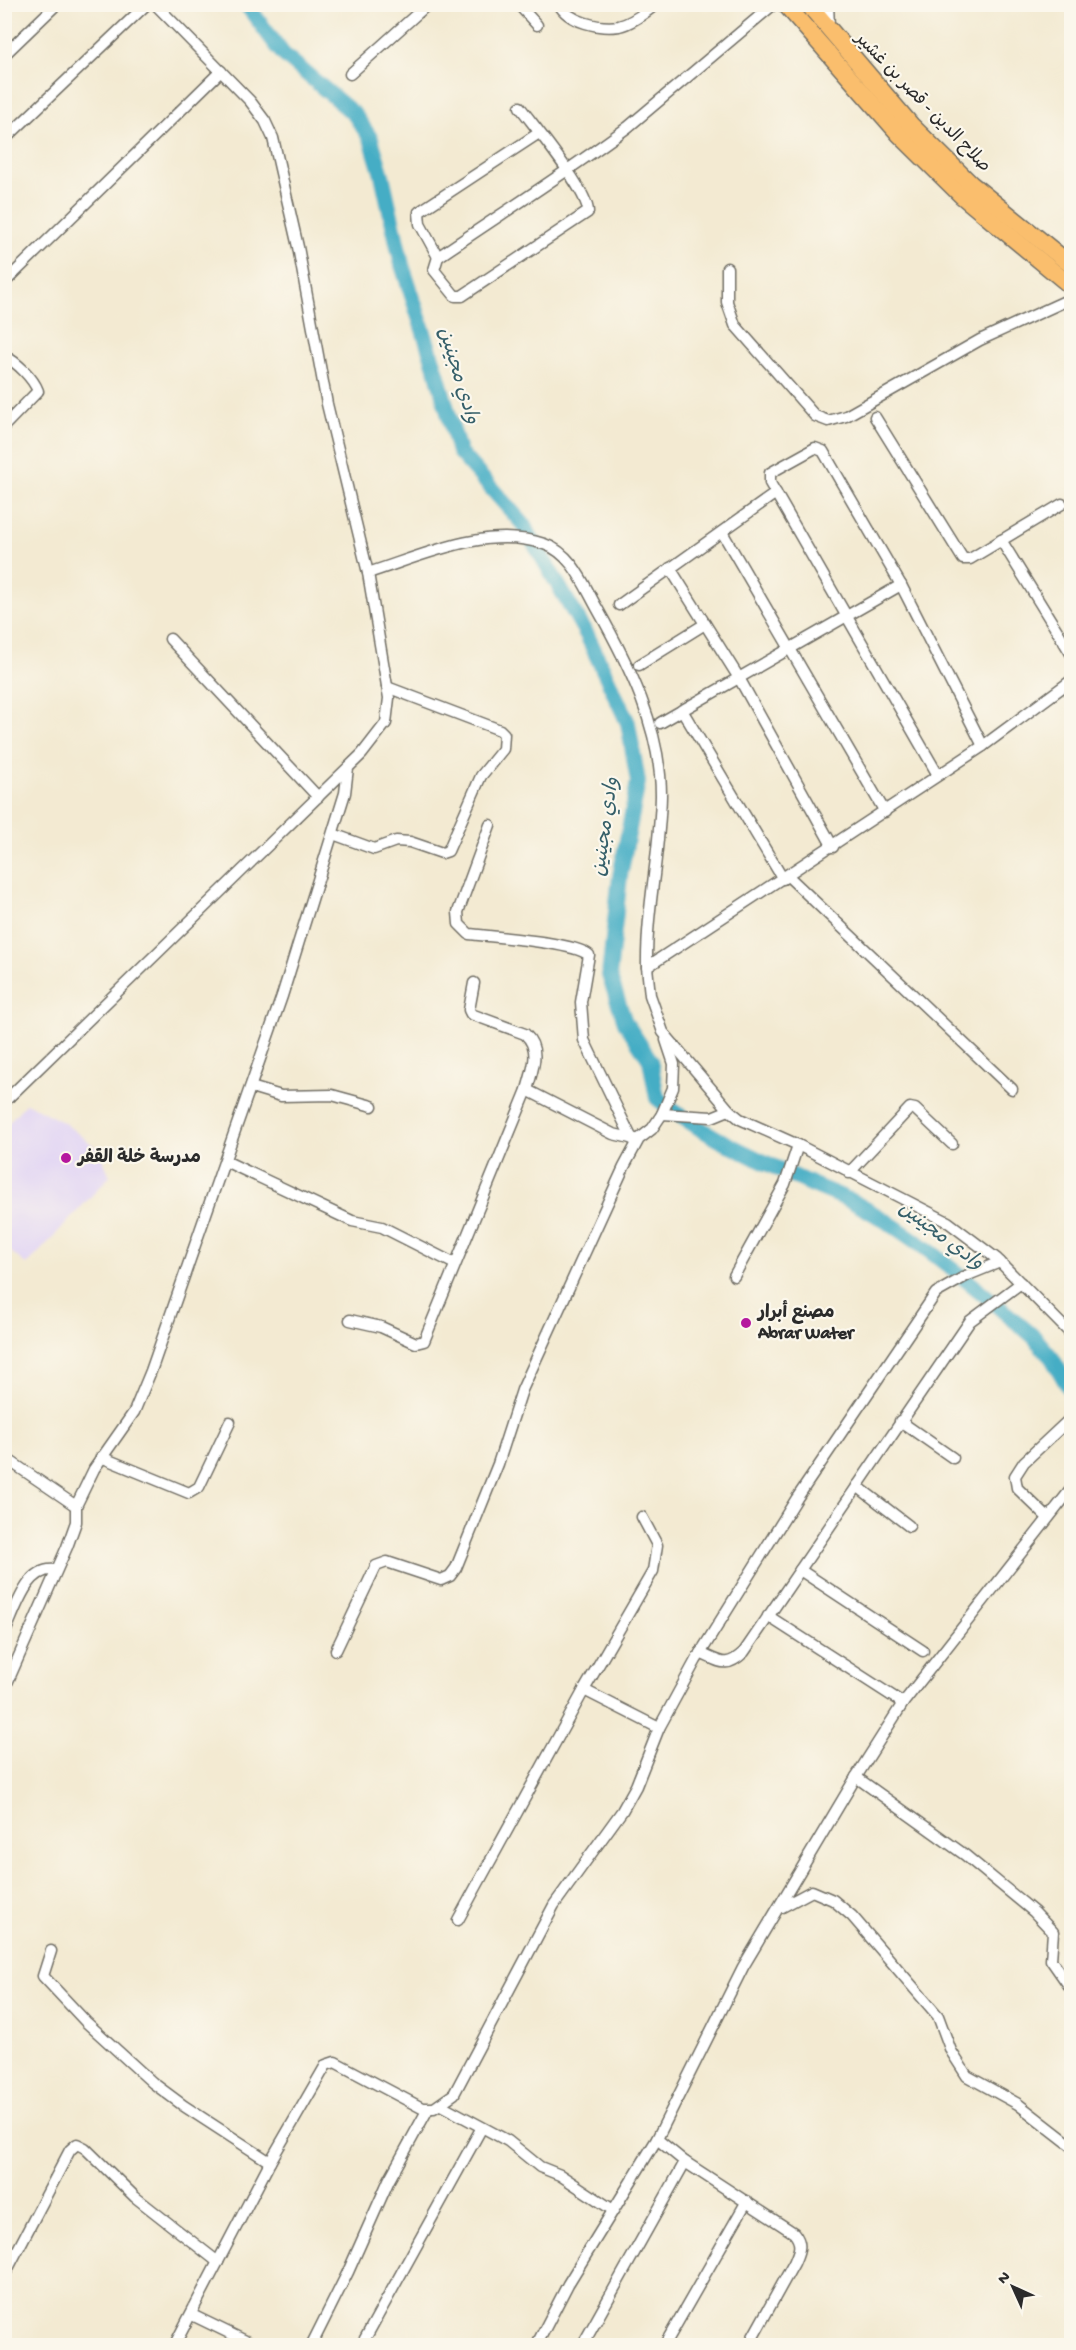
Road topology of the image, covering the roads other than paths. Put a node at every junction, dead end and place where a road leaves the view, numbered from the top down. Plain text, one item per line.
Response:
1 (57, 4) edge
2 (147, 4) edge
3 (155, 4) edge
4 (428, 4) edge
5 (518, 4) edge
6 (559, 4) edge
7 (657, 4) edge
8 (774, 4) edge
9 (785, 4) edge
10 (808, 4) edge
11 (828, 4) edge
12 (537, 25) dead end
13 (830, 33) junction
14 (4, 55) edge
15 (221, 71) junction
16 (350, 74) dead end
17 (520, 107) dead end
18 (539, 133) junction
19 (4, 140) edge
20 (567, 170) junction
21 (438, 257) junction
22 (1071, 266) edge
23 (727, 268) dead end
24 (4, 283) edge
25 (1071, 287) edge
26 (1071, 298) edge
27 (4, 356) edge
28 (875, 417) dead end
29 (4, 426) edge
30 (776, 493) junction
31 (1062, 504) dead end
32 (722, 532) junction
33 (1001, 540) junction
34 (670, 568) junction
35 (368, 573) junction
36 (901, 585) junction
37 (619, 605) dead end
38 (845, 617) junction
39 (705, 624) junction
40 (170, 639) dead end
41 (790, 648) junction
42 (1071, 655) edge
43 (639, 665) dead end
44 (739, 678) junction
45 (1071, 680) edge
46 (387, 687) junction
47 (682, 711) junction
48 (660, 723) dead end
49 (983, 746) junction
50 (348, 768) junction
51 (938, 775) junction
52 (318, 797) junction
53 (885, 812) junction
54 (490, 825) dead end
55 (333, 834) junction
56 (833, 847) junction
57 (786, 877) junction
58 (647, 967) junction
59 (474, 983) dead end
60 (663, 1032) junction
61 (251, 1087) junction
62 (1012, 1089) dead end
63 (527, 1090) junction
64 (4, 1102) edge
65 (372, 1106) dead end
66 (729, 1110) junction
67 (662, 1114) junction
68 (635, 1139) junction
69 (952, 1144) dead end
70 (798, 1145) junction
71 (225, 1161) junction
72 (849, 1173) junction
73 (1000, 1262) junction
74 (454, 1264) junction
75 (734, 1276) dead end
76 (1022, 1283) junction
77 (350, 1320) dead end
78 (1071, 1335) edge
79 (1070, 1418) edge
80 (900, 1421) junction
81 (230, 1422) dead end
82 (4, 1457) edge
83 (101, 1457) junction
84 (954, 1458) dead end
85 (857, 1486) junction
86 (1071, 1488) edge
87 (76, 1506) junction
88 (642, 1517) dead end
89 (1047, 1517) junction
90 (909, 1526) dead end
91 (56, 1570) junction
92 (800, 1570) junction
93 (768, 1616) junction
94 (4, 1634) edge
95 (336, 1650) dead end
96 (924, 1651) dead end
97 (700, 1653) junction
98 (4, 1690) edge
99 (584, 1690) junction
100 (903, 1703) junction
101 (659, 1728) junction
102 (856, 1777) junction
103 (778, 1910) junction
104 (458, 1920) dead end
105 (51, 1951) dead end
106 (1071, 1990) edge
107 (441, 2105) junction
108 (428, 2109) junction
109 (482, 2129) junction
110 (657, 2139) junction
111 (1071, 2146) edge
112 (270, 2162) junction
113 (685, 2162) junction
114 (747, 2201) junction
115 (613, 2210) junction
116 (218, 2262) junction
117 (4, 2276) edge
118 (192, 2315) junction
119 (174, 2346) edge
120 (256, 2346) edge
121 (311, 2346) edge
122 (361, 2346) edge
123 (536, 2346) edge
124 (582, 2346) edge
125 (664, 2346) edge
126 (748, 2346) edge

1 - 14 street
2 - 19 street
3 - 15 street
4 - 16 street
5 - 12 street
6 - 7 street
8 - 20 street
9 - 25 highway
10 - 13 highway, صلاح الدين - قصر بن غشير
11 - 13 street
13 - 22 highway, صلاح الدين - قصر بن غشير
15 - 24 street
15 - 35 street
17 - 18 street
18 - 20 street
18 - 21 street
20 - 21 street
20 - 21 street
23 - 26 street
27 - 29 street
28 - 33 street
30 - 32 street
30 - 36 street
30 - 38 street
31 - 33 street
32 - 34 street
32 - 41 street
33 - 42 street
34 - 37 street
34 - 39 street
35 - 46 street
35 - 58 street
36 - 38 street
36 - 49 street
38 - 41 street
38 - 51 street
39 - 43 street
39 - 44 street
40 - 52 street
41 - 44 street
41 - 53 street
44 - 47 street
44 - 56 street
45 - 49 street
46 - 50 street
46 - 55 street
47 - 48 street
47 - 57 street
49 - 51 street
50 - 52 street
50 - 55 street
51 - 53 street
52 - 64 street
53 - 56 street
54 - 68 street
55 - 61 street
56 - 57 street
57 - 58 street
57 - 62 street
58 - 60 street
59 - 63 street
60 - 66 street
60 - 67 street
61 - 65 street
61 - 71 street
63 - 68 street
63 - 74 street
66 - 67 street
66 - 70 street
67 - 68 street
68 - 95 street
69 - 72 street
70 - 72 street
70 - 75 street
71 - 74 street
71 - 83 street
72 - 73 street
73 - 76 street
73 - 97 street
74 - 77 street
76 - 78 street
76 - 80 street
79 - 89 street
80 - 84 street
80 - 85 street
81 - 83 street
82 - 87 street
83 - 87 street
85 - 90 street
85 - 92 street
86 - 89 street
87 - 91 street
88 - 99 street
89 - 100 street
91 - 94 street
91 - 98 street
92 - 93 street
92 - 96 street
93 - 97 street
93 - 100 street
97 - 101 street
99 - 101 street
99 - 104 street
100 - 102 street
101 - 107 street
102 - 103 street
102 - 106 street
103 - 110 street
103 - 111 street
105 - 112 street
107 - 108 street
107 - 109 street
108 - 112 street
108 - 121 street
109 - 115 street
109 - 122 street
110 - 113 street
110 - 115 street
112 - 116 street
113 - 114 street
113 - 124 street
114 - 125 street
114 - 126 street
115 - 123 street
116 - 117 street
116 - 118 street
118 - 119 street
118 - 120 street

